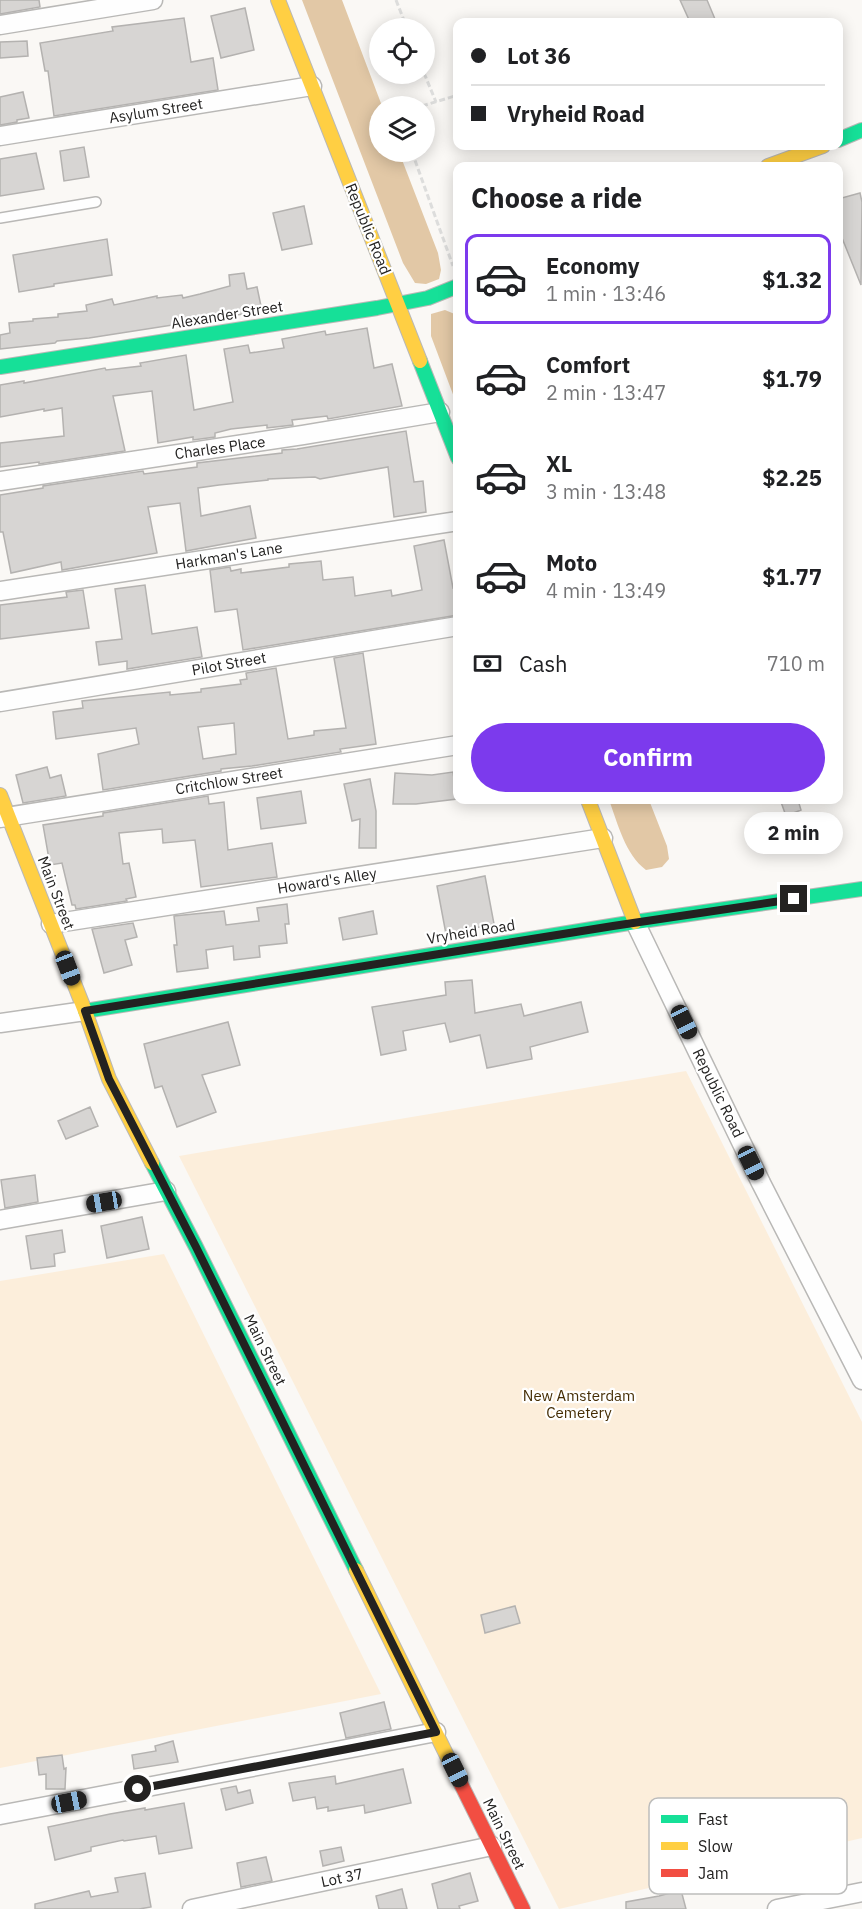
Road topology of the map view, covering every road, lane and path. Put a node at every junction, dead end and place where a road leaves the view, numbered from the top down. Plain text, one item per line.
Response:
1 (153, 0) edge
2 (278, 0) edge
3 (396, 0) edge
4 (403, 18) edge
5 (0, 25) edge
6 (429, 84) edge
7 (312, 86) junction
8 (453, 97) edge
9 (436, 102) joint
10 (862, 130) edge
11 (0, 136) edge
12 (843, 138) edge
13 (812, 150) edge
14 (416, 162) edge
15 (779, 162) edge
16 (96, 202) dead end
17 (0, 218) edge
18 (453, 265) edge
19 (453, 288) edge
20 (398, 304) junction
21 (0, 367) edge
22 (440, 412) junction
23 (453, 445) edge
24 (0, 480) edge
25 (453, 522) edge
26 (0, 591) edge
27 (453, 627) edge
28 (0, 702) edge
29 (453, 746) edge
30 (0, 795) edge
31 (590, 804) edge
32 (4, 817) edge
33 (603, 837) junction
34 (862, 889) edge
35 (636, 922) junction
36 (51, 924) junction
37 (85, 1011) junction
38 (0, 1023) edge
39 (166, 1191) junction
40 (0, 1220) edge
41 (862, 1380) edge
42 (436, 1732) junction
43 (0, 1815) edge
44 (492, 1846) junction
45 (862, 1892) edge
46 (192, 1909) edge
47 (523, 1909) edge
48 (777, 1909) edge

1 - 5 street
2 - 7 street, Republic Road
3 - 4 path
6 - 9 path
7 - 11 street, Asylum Street
7 - 20 street, Republic Road
8 - 9 path
10 - 12 street
13 - 15 street
14 - 18 path
16 - 17 lane
19 - 20 street, Alexander Street
20 - 21 street, Alexander Street
20 - 22 street, Republic Road
22 - 23 street, Republic Road
22 - 24 street, Charles Place
25 - 26 street, Harkman's Lane
27 - 28 street, Pilot Street
29 - 32 street, Critchlow Street
30 - 32 street, Main Street
31 - 33 street, Republic Road
32 - 36 street, Main Street
33 - 35 street, Republic Road
33 - 36 street, Howard's Alley
34 - 35 street, Vryheid Road
35 - 37 street, Vryheid Road
35 - 41 street, Republic Road
36 - 37 street, Main Street
37 - 38 street
37 - 39 street, Main Street
39 - 40 street
39 - 42 street, Main Street
42 - 43 street
42 - 44 street, Main Street
44 - 46 street, Lot 37
44 - 47 street, Main Street
45 - 48 street

